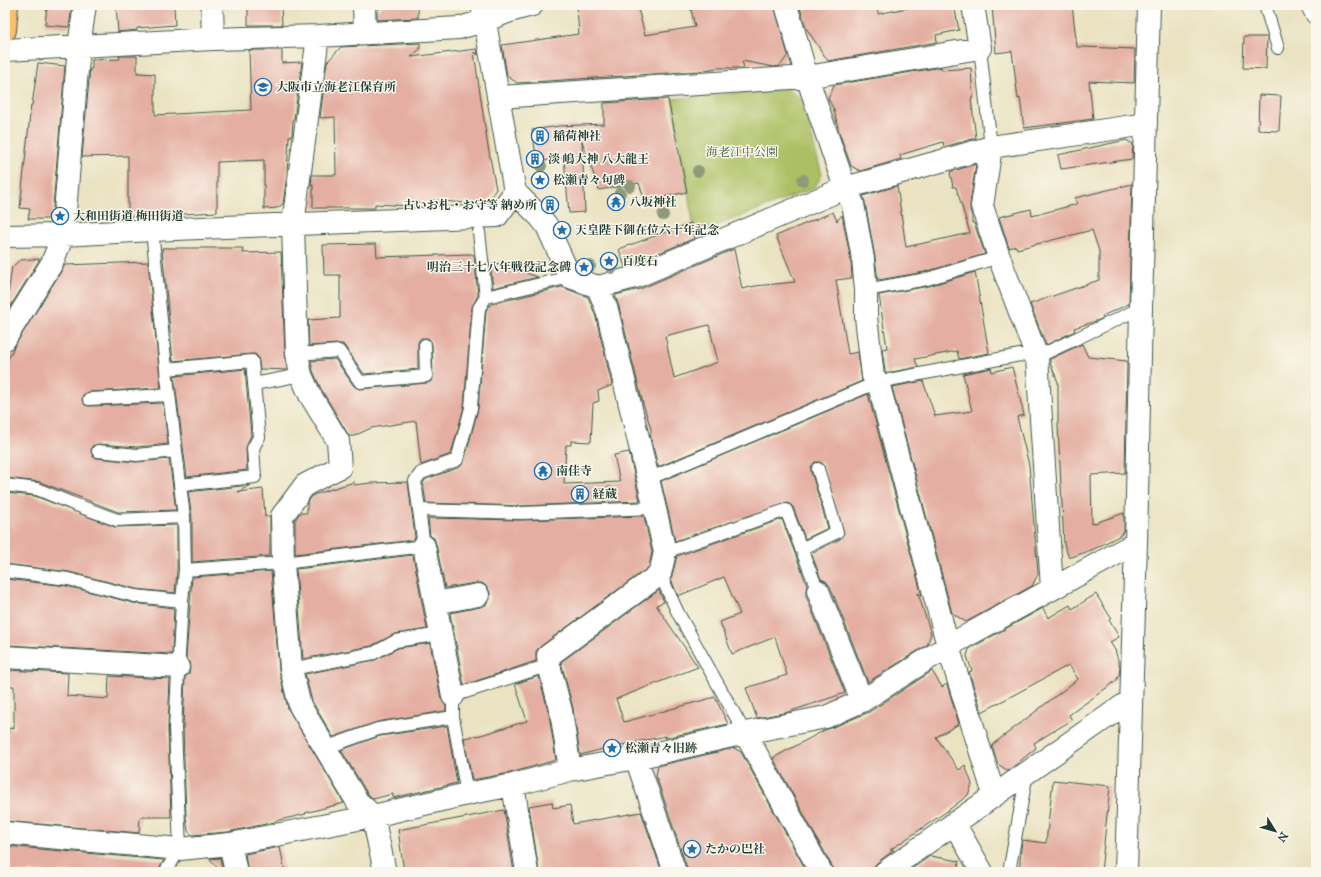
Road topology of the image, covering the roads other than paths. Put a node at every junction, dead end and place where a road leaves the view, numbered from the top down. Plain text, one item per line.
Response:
1 (7, 5) edge
2 (85, 5) edge
3 (212, 5) edge
4 (364, 5) edge
5 (532, 5) edge
6 (786, 5) edge
7 (973, 5) edge
8 (1149, 5) edge
9 (1265, 5) edge
10 (1312, 5) edge
11 (483, 13) edge
12 (1316, 13) edge
13 (5, 30) edge
14 (366, 33) junction
15 (318, 36) junction
16 (213, 39) junction
17 (79, 46) junction
18 (980, 48) junction
19 (1278, 48) dead end
20 (5, 50) edge
21 (807, 77) junction
22 (498, 98) junction
23 (1146, 124) junction
24 (991, 147) junction
25 (845, 188) junction
26 (515, 192) junction
27 (293, 224) junction
28 (152, 230) junction
29 (479, 232) dead end
30 (63, 235) junction
31 (5, 236) edge
32 (999, 257) junction
33 (570, 276) junction
34 (598, 287) junction
35 (866, 290) junction
36 (486, 297) junction
37 (1141, 308) junction
38 (5, 339) edge
39 (425, 345) dead end
40 (297, 354) junction
41 (1037, 357) junction
42 (166, 369) junction
43 (300, 375) junction
44 (878, 382) junction
45 (254, 384) junction
46 (169, 395) junction
47 (89, 399) dead end
48 (98, 451) dead end
49 (176, 451) junction
50 (818, 469) dead end
51 (648, 478) junction
52 (5, 485) edge
53 (180, 485) junction
54 (655, 508) junction
55 (419, 510) junction
56 (184, 517) junction
57 (1136, 543) junction
58 (424, 546) junction
59 (801, 549) junction
60 (664, 552) junction
61 (283, 563) junction
62 (5, 570) edge
63 (185, 570) junction
64 (660, 574) junction
65 (1052, 589) junction
66 (818, 590) joint
67 (478, 595) dead end
68 (182, 601) junction
69 (435, 603) junction
70 (441, 634) junction
71 (948, 646) junction
72 (5, 656) edge
73 (549, 665) junction
74 (178, 667) junction
75 (291, 669) junction
76 (453, 696) junction
77 (1131, 700) junction
78 (862, 701) junction
79 (453, 717) junction
80 (745, 733) junction
81 (325, 748) junction
82 (636, 758) junction
83 (570, 770) junction
84 (1027, 772) junction
85 (513, 785) junction
86 (467, 794) junction
87 (994, 795) junction
88 (373, 816) junction
89 (954, 823) junction
90 (5, 833) edge
91 (230, 844) junction
92 (180, 849) junction
93 (165, 872) edge
94 (236, 872) edge
95 (385, 872) edge
96 (527, 872) edge
97 (675, 872) edge
98 (821, 872) edge
99 (885, 872) edge
100 (982, 872) edge
101 (1010, 872) edge
102 (1126, 872) edge

1 - 13 main road
2 - 17 street
3 - 16 street
4 - 14 street
5 - 11 street
6 - 21 street
7 - 18 street
8 - 23 street
9 - 19 lane
10 - 12 street
11 - 14 street
11 - 22 street
14 - 15 street
15 - 16 street
15 - 27 street
16 - 17 street
17 - 20 street
17 - 30 street
18 - 21 street
18 - 24 lane
21 - 22 street
21 - 25 street
22 - 26 street
23 - 24 street
23 - 37 street
24 - 25 street
24 - 32 street
25 - 34 street
25 - 35 street
26 - 27 street
26 - 33 street
27 - 28 street
27 - 40 street
28 - 30 street
28 - 42 lane
29 - 36 lane
30 - 31 street
30 - 38 street
32 - 35 lane
32 - 41 street
33 - 34 street
33 - 36 lane
34 - 51 street
35 - 44 street
36 - 55 lane
37 - 41 lane
37 - 57 street
39 - 40 lane
40 - 43 street
41 - 44 lane
41 - 65 street
42 - 45 lane
42 - 46 lane
43 - 45 lane
43 - 61 street
44 - 51 lane
44 - 71 street
45 - 53 lane
46 - 47 lane
46 - 49 lane
48 - 49 lane
49 - 53 lane
50 - 59 lane
51 - 54 street
52 - 56 lane
53 - 56 lane
54 - 55 lane
54 - 60 street
55 - 58 lane
56 - 63 lane
57 - 65 street
57 - 77 street
58 - 61 lane
58 - 69 street
59 - 60 lane
59 - 66 lane
60 - 64 street
61 - 63 lane
61 - 75 street
62 - 68 lane
63 - 68 lane
64 - 73 street
64 - 80 lane
65 - 71 street
66 - 78 street
67 - 69 street
68 - 74 lane
69 - 70 street
70 - 75 lane
70 - 76 street
71 - 78 street
71 - 87 street
72 - 74 street
73 - 76 lane
73 - 83 street
74 - 92 lane
75 - 81 street
76 - 79 lane
77 - 84 street
77 - 102 street
78 - 80 street
79 - 81 lane
79 - 86 lane
80 - 82 street
80 - 98 street
81 - 88 street
82 - 83 street
82 - 97 street
83 - 85 street
84 - 87 street
84 - 101 lane
85 - 86 street
85 - 96 street
86 - 88 street
87 - 89 street
88 - 91 street
88 - 95 street
89 - 99 street
89 - 100 street
90 - 92 street
91 - 92 street
91 - 94 street
92 - 93 lane

